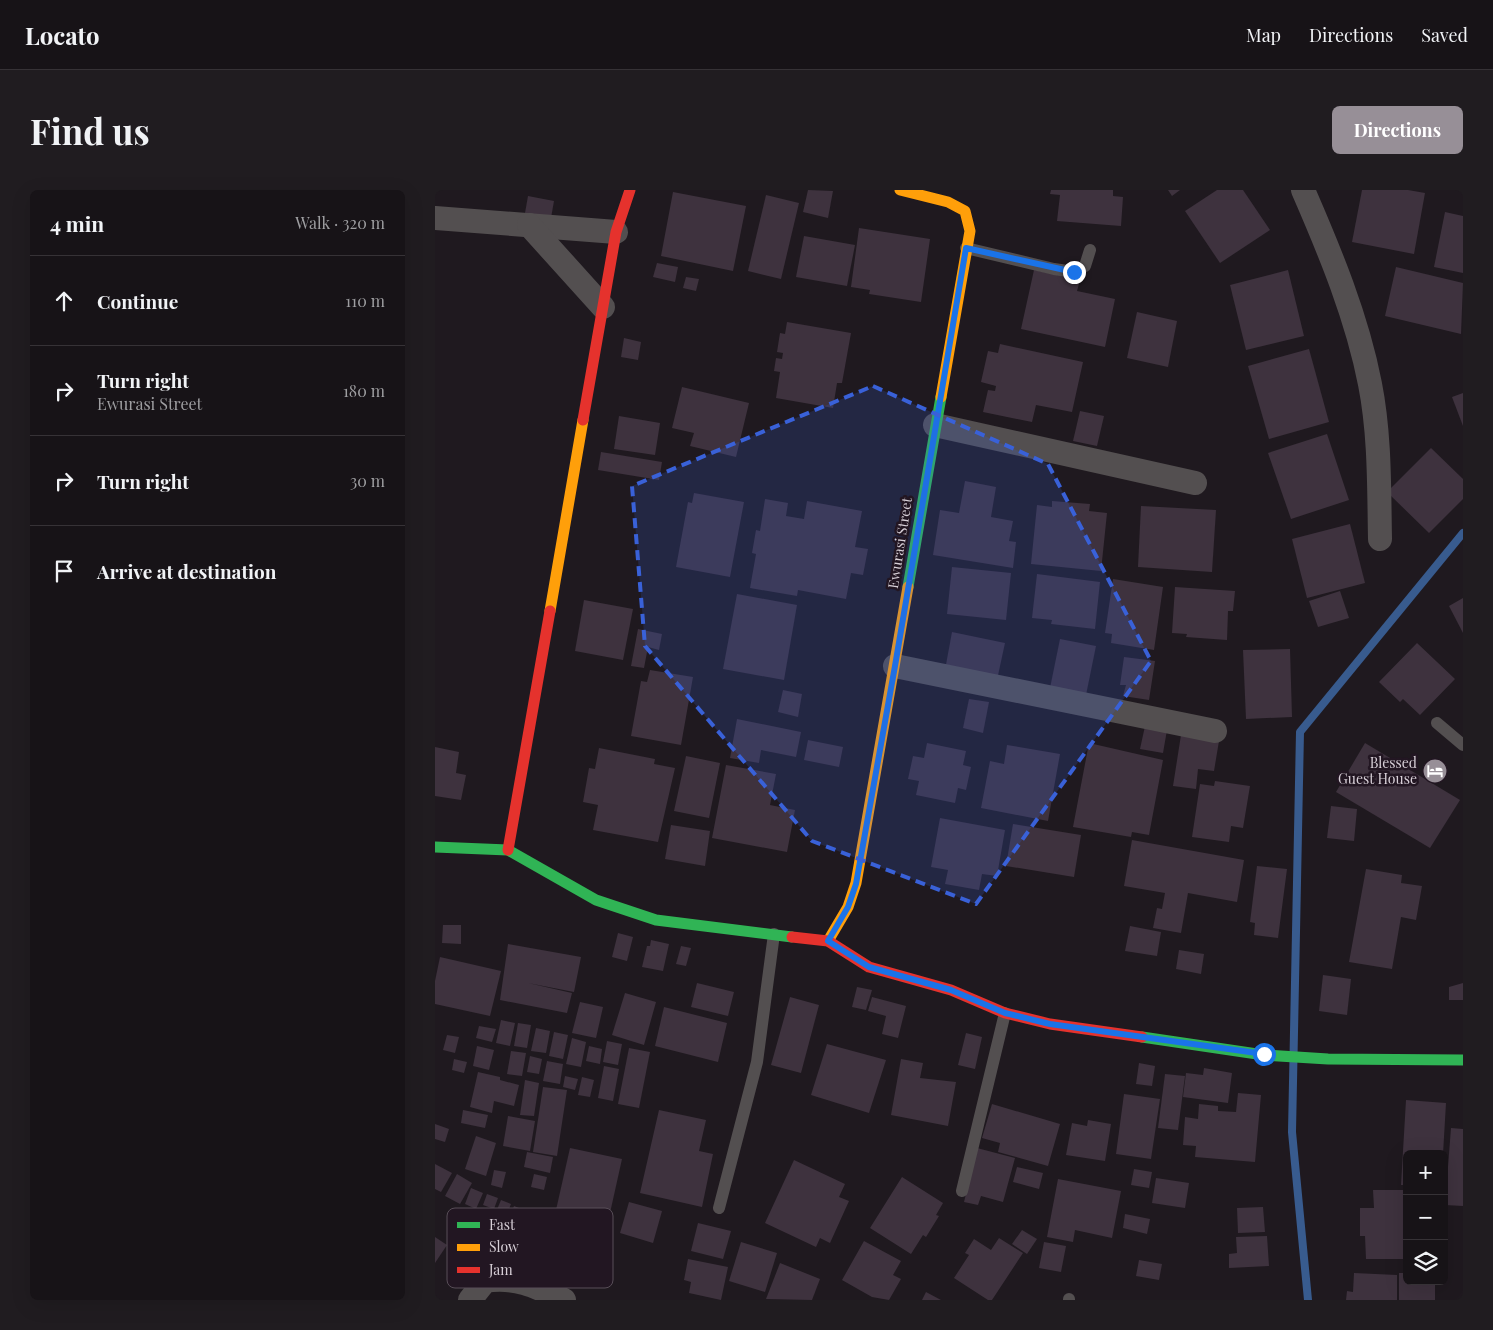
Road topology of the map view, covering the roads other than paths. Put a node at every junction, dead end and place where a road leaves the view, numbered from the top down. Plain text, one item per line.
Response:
1 (630, 190) edge
2 (900, 190) edge
3 (1303, 190) edge
4 (435, 218) edge
5 (529, 225) junction
6 (616, 232) junction
7 (966, 248) junction
8 (1090, 250) dead end
9 (603, 307) junction
10 (935, 425) junction
11 (1195, 484) dead end
12 (1380, 539) dead end
13 (895, 666) junction
14 (1437, 723) dead end
15 (1215, 731) dead end
16 (1463, 745) edge
17 (435, 847) edge
18 (508, 850) junction
19 (774, 934) junction
20 (828, 941) junction
21 (1005, 1013) junction
22 (1463, 1060) edge
23 (962, 1191) dead end
24 (719, 1208) dead end
25 (479, 1288) edge
26 (539, 1288) edge
27 (469, 1300) edge
28 (564, 1300) edge

1 - 6 street
2 - 7 street, Ewurasi Street
3 - 12 street
4 - 5 street
5 - 6 street
5 - 9 street
6 - 9 street
7 - 8 lane
7 - 10 street, Ewurasi Street
9 - 18 street
10 - 11 street
10 - 13 street, Ewurasi Street
13 - 15 street
13 - 20 street, Ewurasi Street
14 - 16 lane
17 - 18 street
18 - 19 street
19 - 20 street
19 - 24 lane
20 - 21 street
21 - 22 street
21 - 23 lane
25 - 27 street
26 - 28 street

